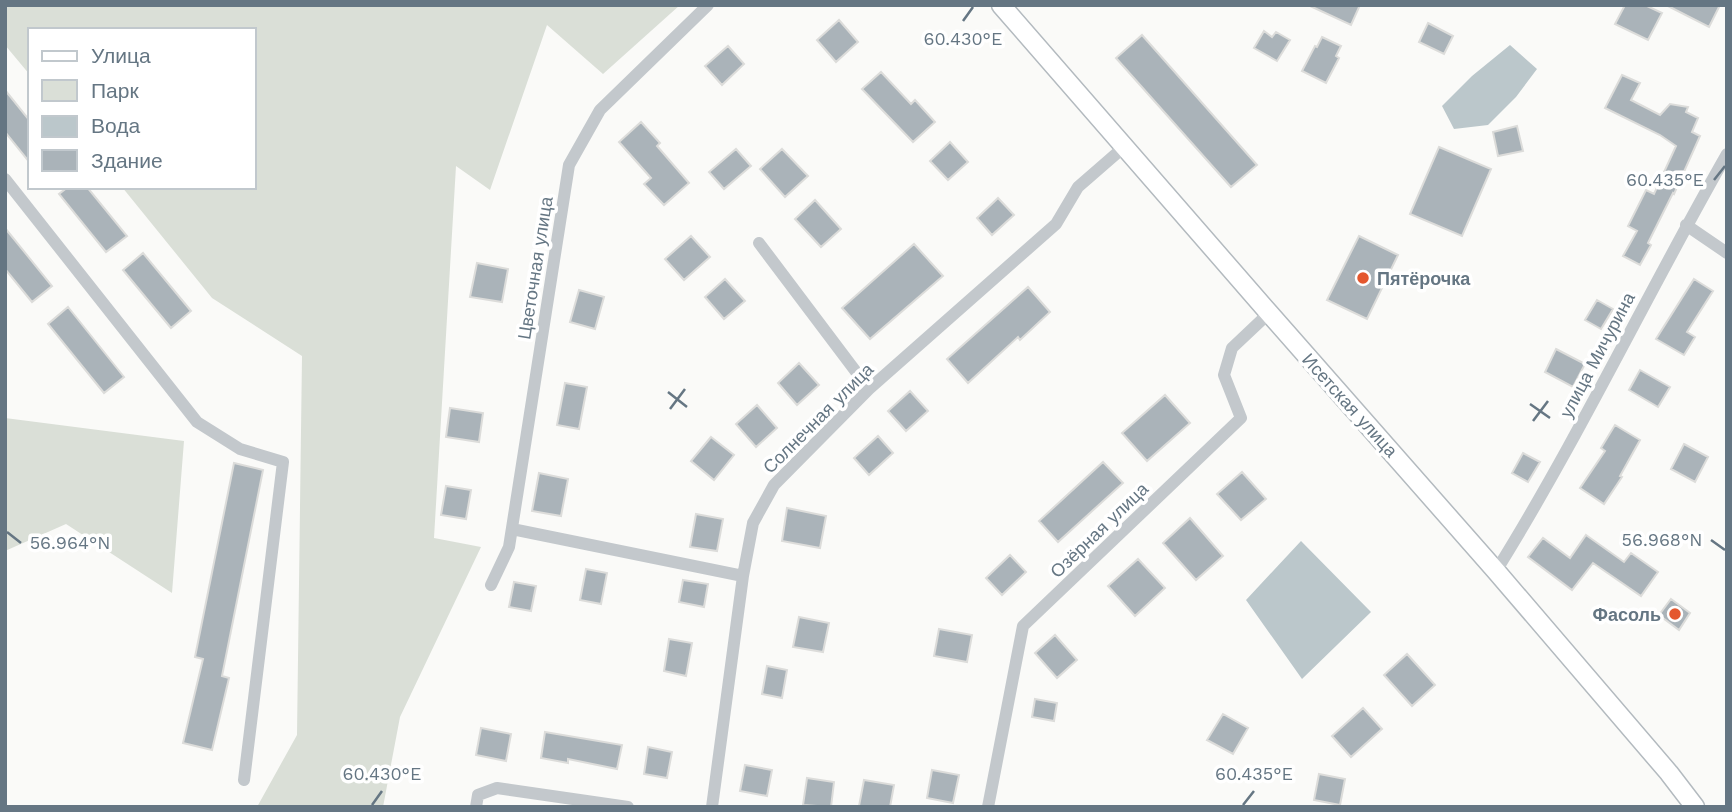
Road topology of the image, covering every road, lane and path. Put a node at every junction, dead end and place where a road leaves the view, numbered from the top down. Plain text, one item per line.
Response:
1 (708, 5) edge
2 (1001, 5) edge
3 (1124, 147) junction
4 (1727, 154) edge
5 (5, 179) edge
6 (1686, 225) junction
7 (759, 243) dead end
8 (1727, 253) edge
9 (1269, 313) junction
10 (869, 389) junction
11 (512, 528) junction
12 (1496, 570) junction
13 (743, 576) junction
14 (491, 584) dead end
15 (244, 780) dead end
16 (477, 801) edge
17 (628, 807) edge
18 (712, 807) edge
19 (988, 807) edge
20 (1695, 807) edge

1 - 11 street, Цветочная улица
2 - 3 main road, Исетская улица
3 - 9 main road, Исетская улица
3 - 10 street, Солнечная улица
4 - 6 street, улица Мичурина
5 - 15 street
6 - 8 street
6 - 12 street, улица Мичурина
7 - 10 street
9 - 12 main road, Исетская улица
9 - 19 street, Озёрная улица
10 - 13 street, Солнечная улица
11 - 13 street
11 - 14 street, Цветочная улица
12 - 20 main road, Исетская улица
13 - 18 street, Солнечная улица
16 - 17 street

